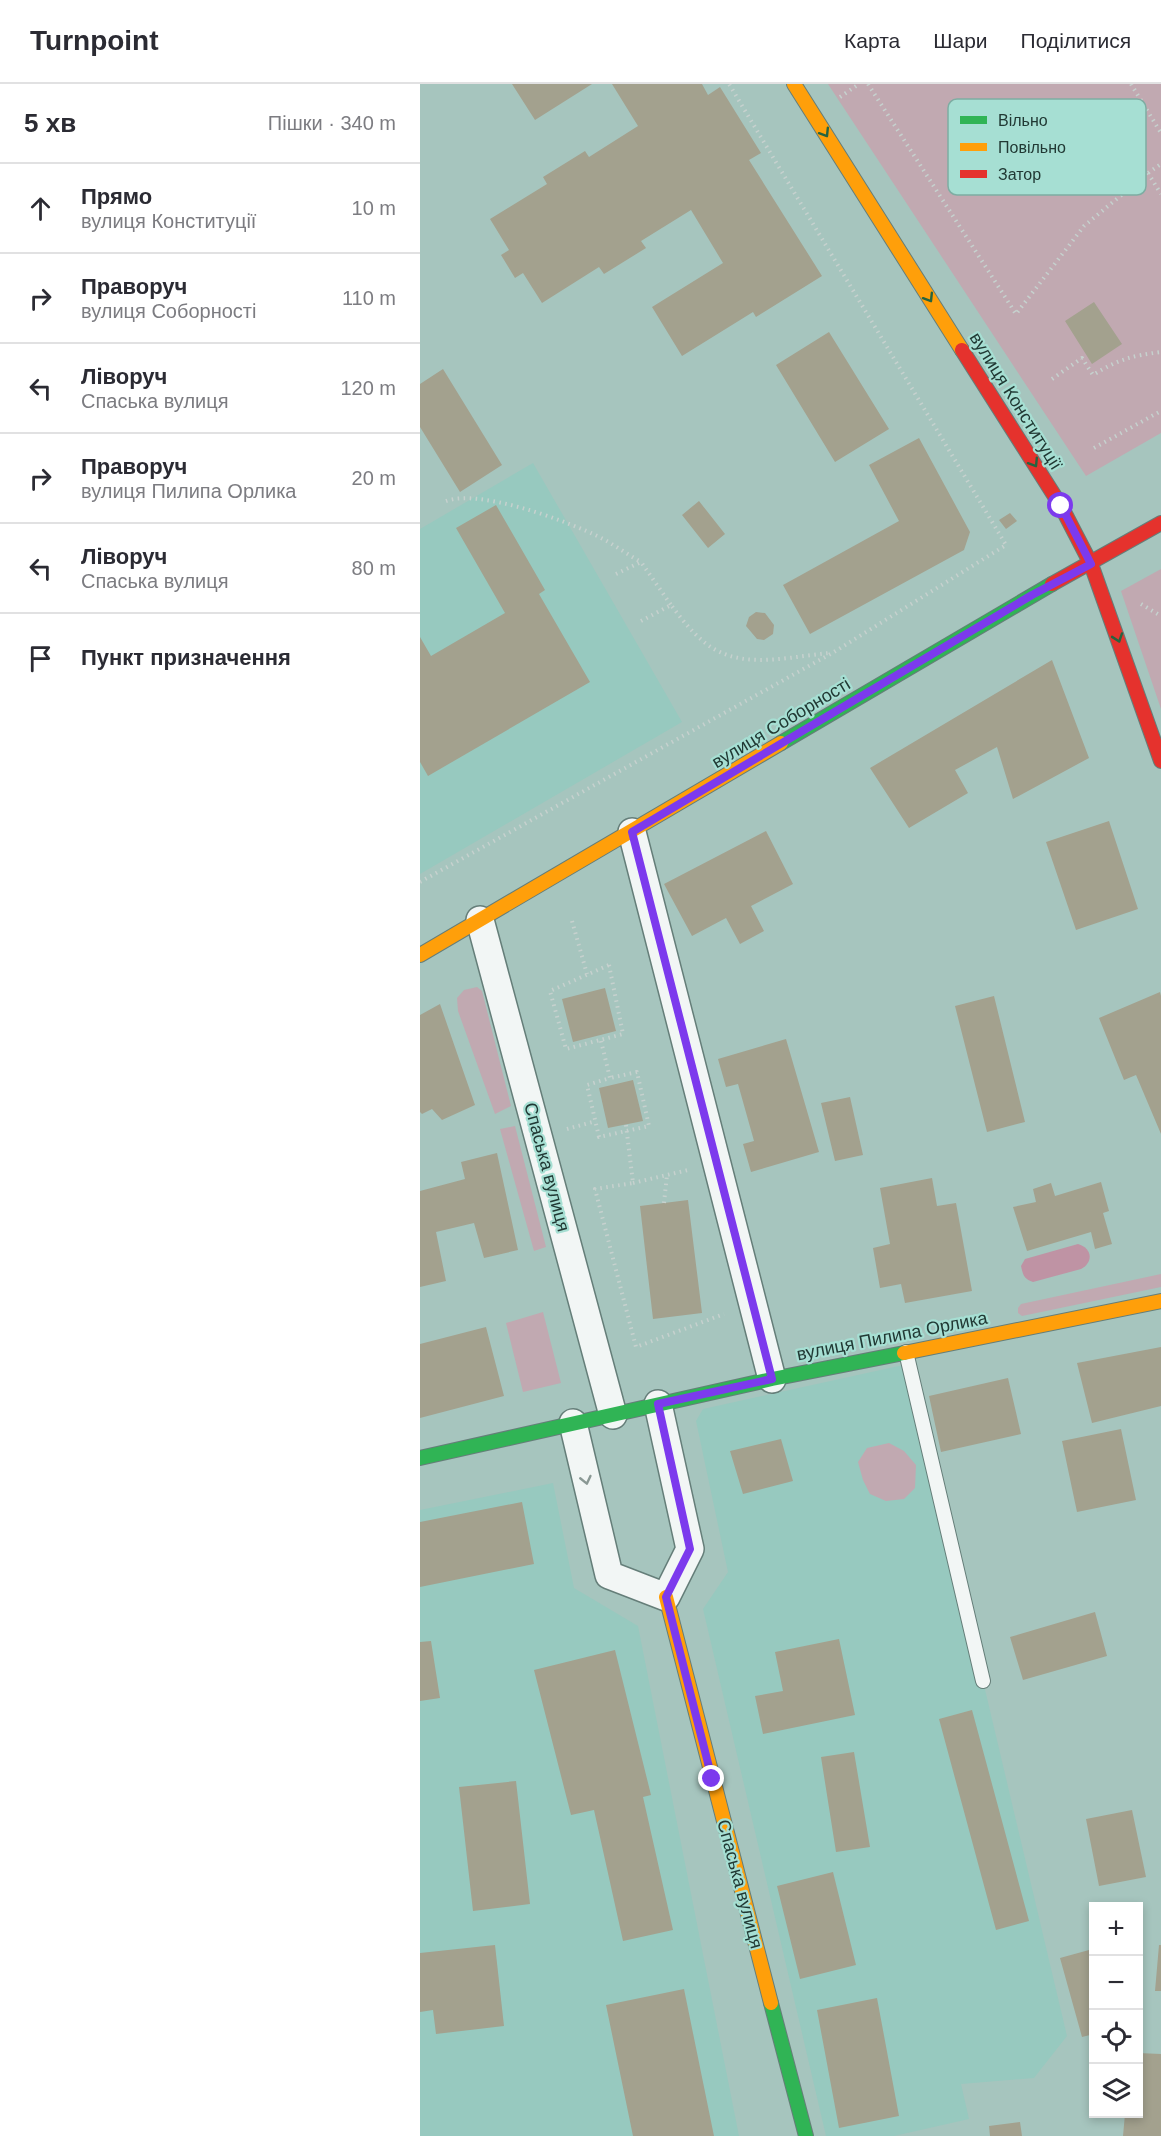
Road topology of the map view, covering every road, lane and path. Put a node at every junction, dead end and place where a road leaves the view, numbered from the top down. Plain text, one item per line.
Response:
1 (729, 84) edge
2 (794, 84) edge
3 (859, 84) edge
4 (868, 84) edge
5 (1131, 84) edge
6 (1140, 99) edge
7 (833, 102) dead end
8 (1146, 108) edge
9 (1161, 133) edge
10 (1161, 164) edge
11 (1148, 172) joint
12 (1161, 194) edge
13 (1121, 195) edge
14 (1161, 352) edge
15 (1052, 379) dead end
16 (1161, 411) edge
17 (1094, 448) dead end
18 (446, 501) dead end
19 (1161, 523) edge
20 (641, 562) junction
21 (1091, 564) junction
22 (616, 574) dead end
23 (1138, 602) dead end
24 (671, 605) junction
25 (1161, 616) edge
26 (641, 621) dead end
27 (834, 652) junction
28 (1161, 761) edge
29 (632, 832) junction
30 (420, 882) edge
31 (480, 920) junction
32 (572, 921) dead end
33 (421, 952) edge
34 (587, 974) junction
35 (601, 1041) junction
36 (610, 1078) junction
37 (596, 1121) junction
38 (626, 1125) dead end
39 (557, 1132) dead end
40 (626, 1132) junction
41 (633, 1183) junction
42 (664, 1203) dead end
43 (1161, 1301) edge
44 (732, 1311) dead end
45 (906, 1352) junction
46 (772, 1379) junction
47 (658, 1404) junction
48 (613, 1415) junction
49 (573, 1423) junction
50 (420, 1458) edge
51 (666, 1597) junction
52 (983, 1681) dead end
53 (806, 2136) edge

1 - 27 path
2 -> 21 street, вулиця Конституції
3 - 7 path
4 - 13 path
5 - 6 path
8 - 9 path
10 - 11 path
11 - 12 path
14 - 15 path
16 - 17 path
18 - 20 path
19 - 21 street, вулиця Соборності
20 - 22 path
20 - 24 path
21 -> 28 street, вулиця Конституції
21 - 29 street, вулиця Соборності
23 - 25 path
24 - 26 path
24 - 27 path
27 - 30 path
29 - 31 street, вулиця Соборності
29 - 46 street
31 - 33 street, вулиця Соборності
31 - 48 street, Спаська вулиця
32 - 34 path
34 - 35 path
34 - 35 path
35 - 36 path
36 - 37 path
36 - 40 path
37 - 39 path
37 - 40 path
38 - 40 path
40 - 41 path
41 - 42 path
41 - 44 path
43 - 45 street, вулиця Пилипа Орлика
45 - 46 street, вулиця Пилипа Орлика
45 - 52 lane
46 - 47 street, вулиця Пилипа Орлика
47 - 48 street, вулиця Пилипа Орлика
47 - 51 street
48 - 49 street, вулиця Пилипа Орлика
49 - 50 street, вулиця Пилипа Орлика
49 -> 51 street
51 - 53 street, Спаська вулиця

